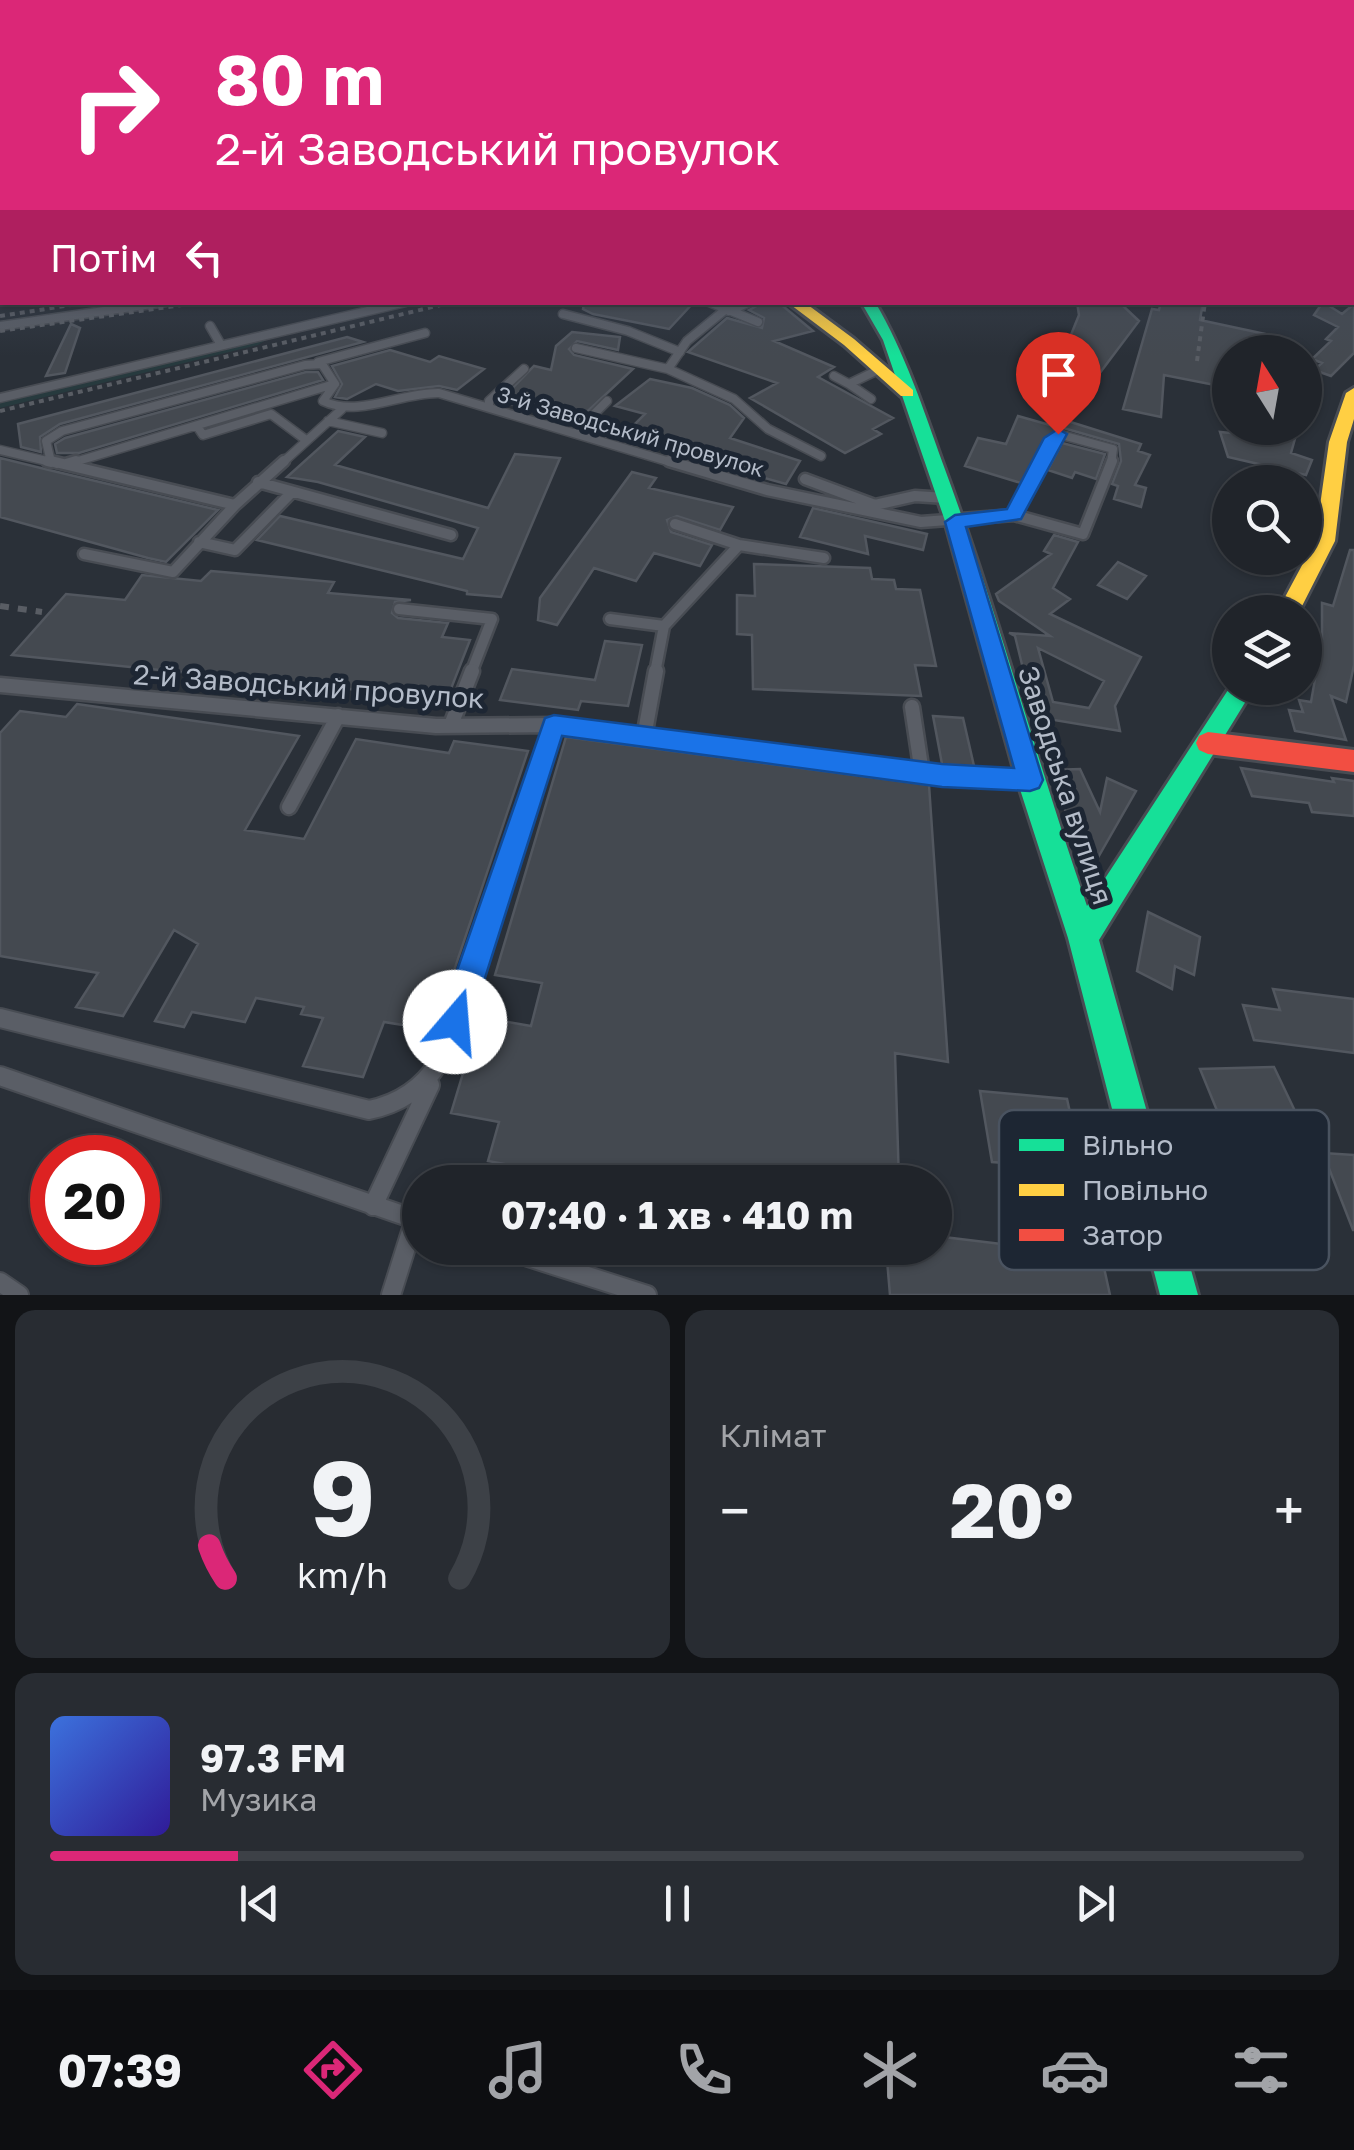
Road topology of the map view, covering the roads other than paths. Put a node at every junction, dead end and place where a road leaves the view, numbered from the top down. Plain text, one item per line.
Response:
1 (145, 305) edge
2 (393, 305) edge
3 (716, 305) edge
4 (741, 305) edge
5 (798, 305) edge
6 (870, 305) edge
7 (727, 310) junction
8 (563, 314) dead end
9 (758, 322) dead end
10 (0, 326) edge
11 (210, 326) dead end
12 (425, 333) dead end
13 (890, 340) junction
14 (849, 342) junction
15 (221, 345) junction
16 (576, 348) dead end
17 (680, 352) junction
18 (316, 362) junction
19 (524, 368) dead end
20 (668, 369) junction
21 (880, 369) junction
22 (834, 376) dead end
23 (335, 384) junction
24 (849, 384) junction
25 (1354, 393) edge
26 (0, 398) edge
27 (871, 399) dead end
28 (914, 399) junction
29 (607, 401) dead end
30 (489, 408) junction
31 (342, 409) junction
32 (328, 422) junction
33 (197, 426) junction
34 (576, 432) junction
35 (382, 433) dead end
36 (306, 440) junction
37 (0, 450) edge
38 (821, 456) dead end
39 (56, 464) junction
40 (805, 479) dead end
41 (258, 482) junction
42 (292, 492) junction
43 (947, 498) junction
44 (235, 504) junction
45 (1014, 515) junction
46 (955, 522) junction
47 (675, 524) dead end
48 (452, 536) dead end
49 (199, 542) junction
50 (739, 545) junction
51 (84, 554) dead end
52 (824, 558) dead end
53 (1298, 595) edge
54 (400, 608) dead end
55 (610, 618) dead end
56 (664, 626) junction
57 (0, 685) edge
58 (1231, 705) edge
59 (912, 707) dead end
60 (338, 716) junction
61 (554, 725) junction
62 (451, 726) junction
63 (644, 737) junction
64 (1208, 742) junction
65 (1354, 761) edge
66 (922, 773) junction
67 (1030, 780) junction
68 (289, 807) dead end
69 (1083, 938) junction
70 (0, 1018) edge
71 (0, 1076) edge
72 (432, 1081) junction
73 (1129, 1110) edge
74 (374, 1206) junction
75 (402, 1215) edge
76 (402, 1263) edge
77 (552, 1265) edge
78 (1172, 1270) edge
79 (0, 1282) edge
80 (637, 1293) edge
81 (19, 1295) edge
82 (391, 1295) edge
83 (1179, 1295) edge

1 - 10 lane
2 - 15 lane
3 - 7 lane
4 - 7 lane
5 - 14 main road
6 - 13 main road, Заводська вулиця
7 - 9 lane
7 - 17 lane
8 - 17 lane
11 - 15 lane
12 - 18 lane
13 - 14 main road
13 - 28 main road, Заводська вулиця
14 - 21 main road
15 - 26 lane
16 - 20 lane
17 - 20 lane
18 - 23 lane
18 - 39 lane
19 - 30 lane
20 - 38 lane
21 - 24 lane
21 - 28 main road
22 - 24 lane
23 - 31 lane
23 - 33 lane
24 - 27 lane
25 - 53 main road
28 - 43 main road, Заводська вулиця
29 - 34 lane
30 - 31 lane, 3-й Заводський провулок
30 - 34 lane, 3-й Заводський провулок
31 - 32 lane
32 - 35 lane
32 - 36 lane
33 - 36 lane
33 - 39 lane
34 - 46 lane, 3-й Заводський провулок
36 - 41 lane
37 - 39 lane
39 - 44 lane
40 - 43 lane
41 - 42 lane
41 - 44 lane
42 - 48 lane
42 - 49 lane
43 - 46 main road, Заводська вулиця
44 - 49 lane
45 - 45 lane
45 - 46 lane, 3-й Заводський провулок
46 - 67 main road, Заводська вулиця
47 - 50 lane
49 - 51 lane
50 - 52 lane
50 - 56 lane
54 - 62 lane
55 - 56 lane
56 - 63 lane
57 - 60 lane, 2-й Заводський провулок
58 - 64 main road
59 - 66 lane
60 - 62 lane, 2-й Заводський провулок
60 - 68 lane
61 - 62 lane, 2-й Заводський провулок
61 - 63 lane, 2-й Заводський провулок
61 - 72 lane
63 - 66 lane, 2-й Заводський провулок
64 - 65 main road
64 - 69 main road
66 - 67 lane, 2-й Заводський провулок
67 - 69 main road, Заводська вулиця
69 - 73 main road, Заводська вулиця
70 - 72 lane
71 - 74 lane
72 - 74 lane
74 - 75 lane
76 - 82 lane
77 - 80 lane
78 - 83 main road, Заводська вулиця
79 - 81 lane

